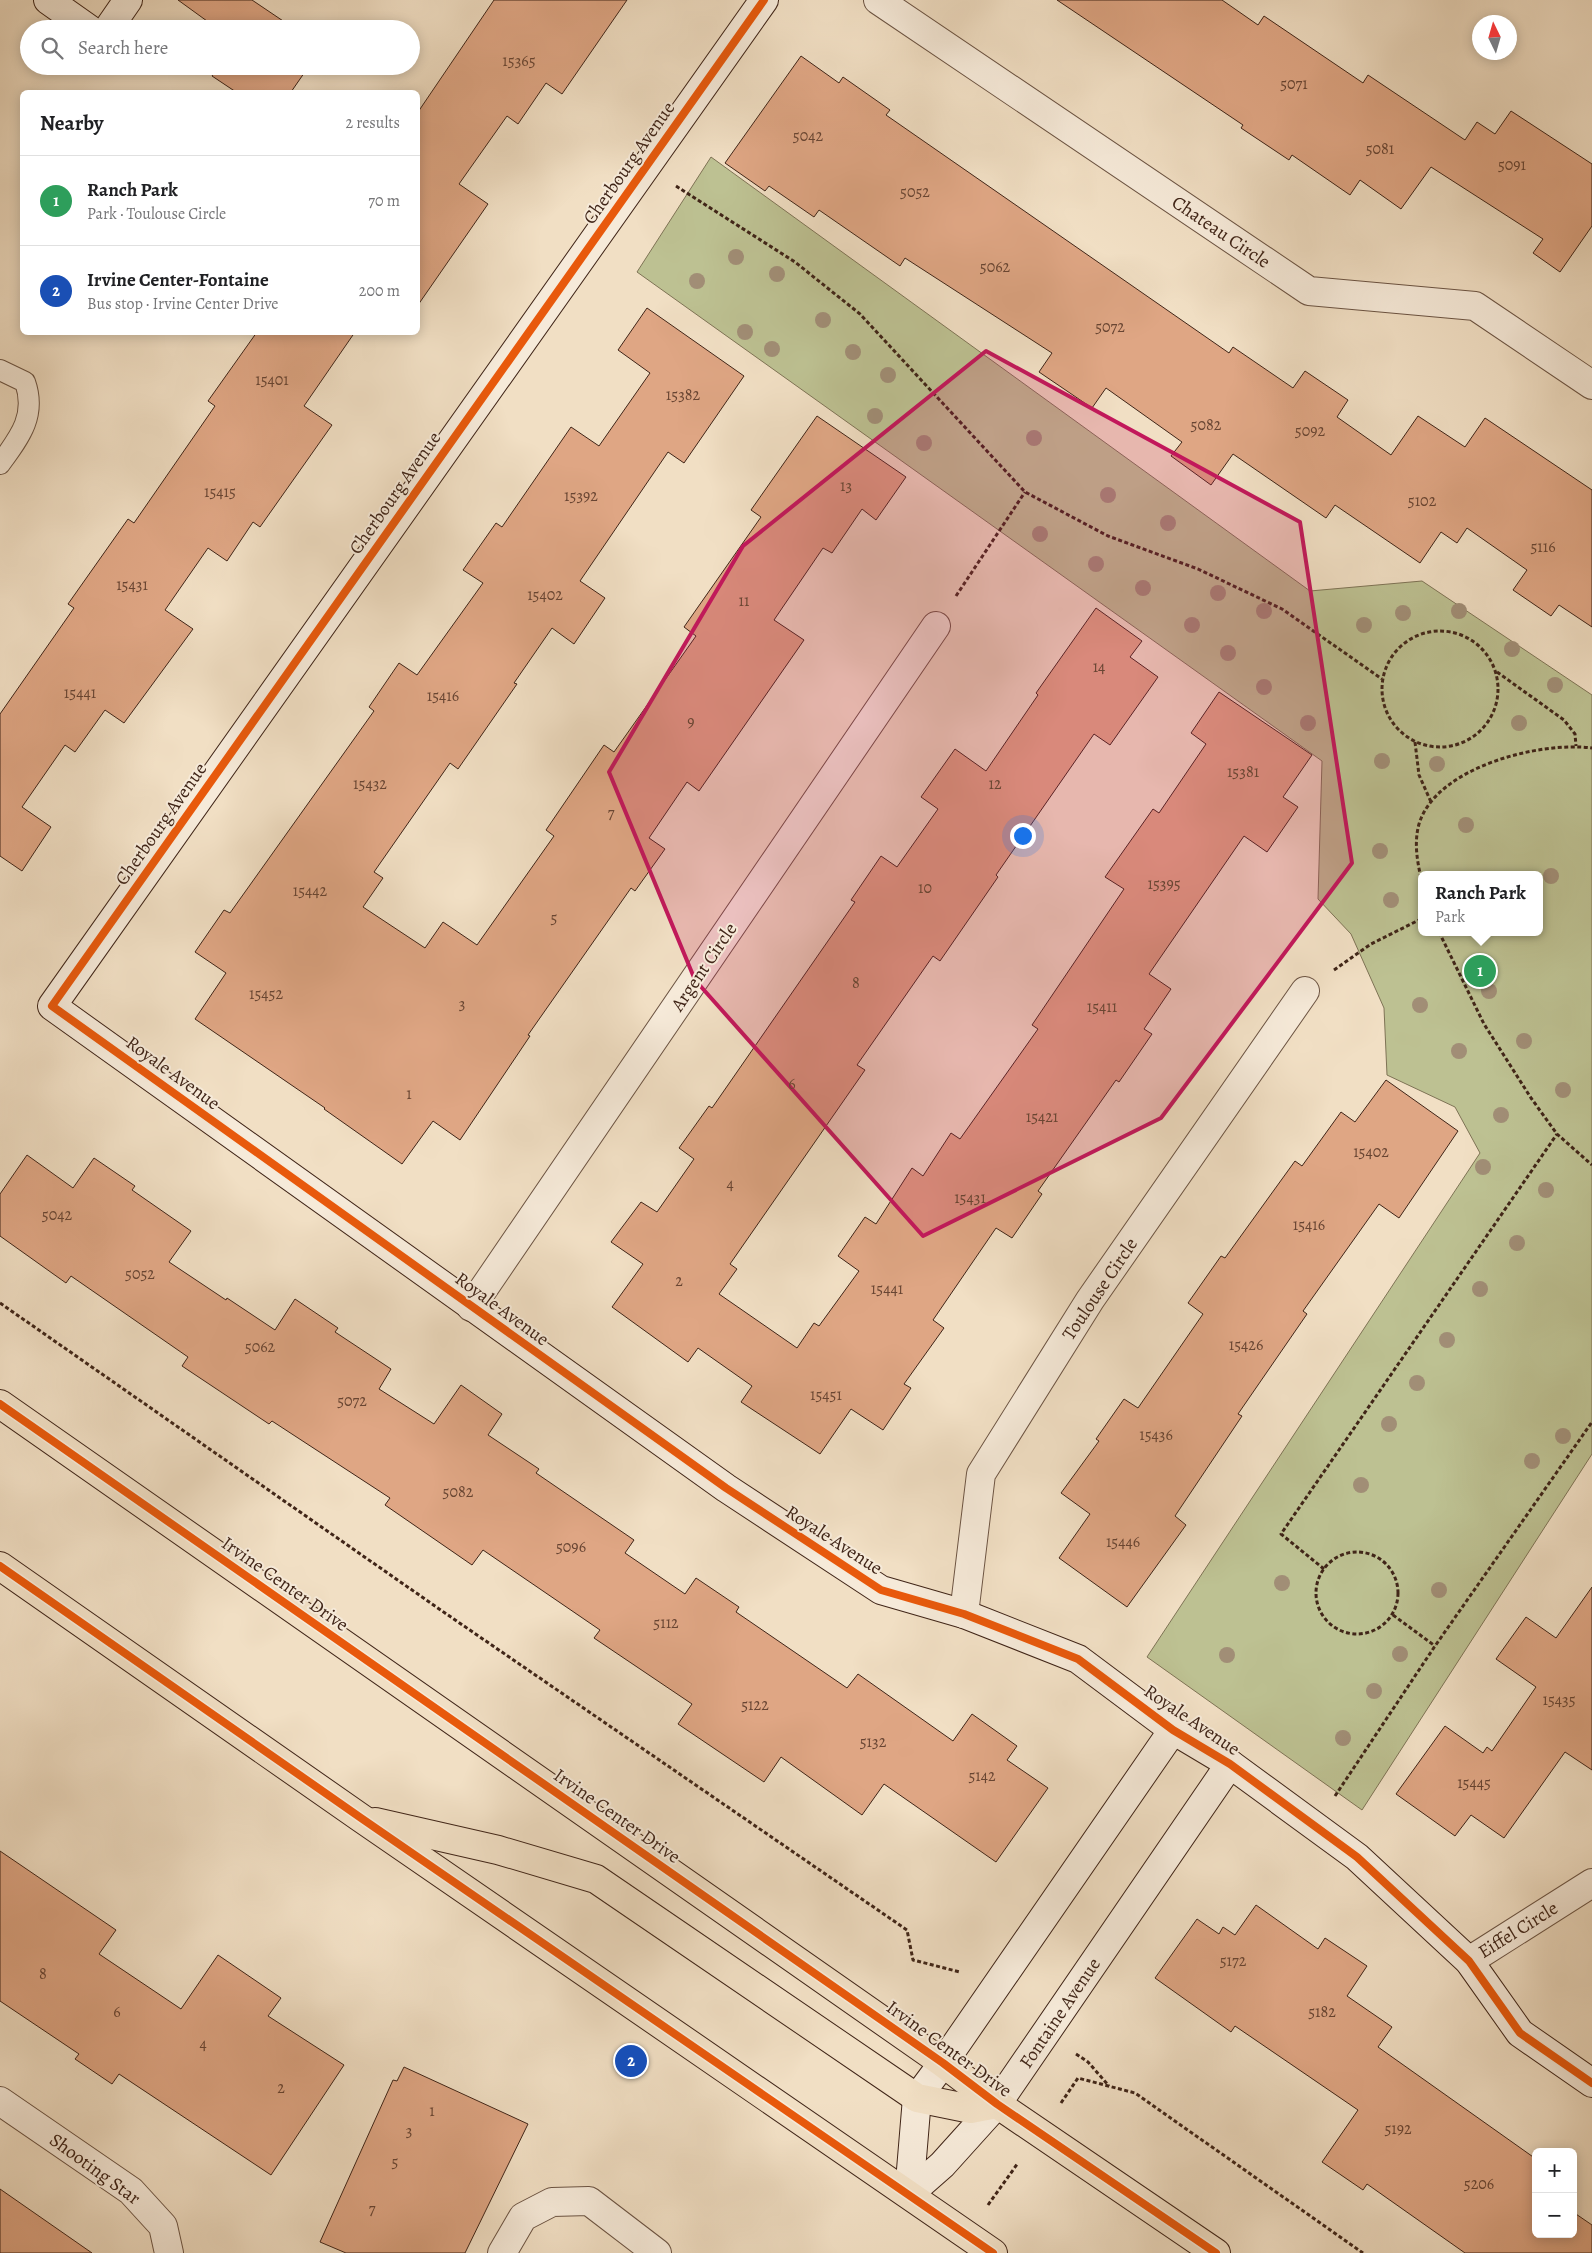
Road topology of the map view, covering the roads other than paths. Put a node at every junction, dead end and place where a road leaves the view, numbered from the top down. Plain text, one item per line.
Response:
1 (48, 0) edge
2 (128, 0) edge
3 (764, 0) edge
4 (878, 0) edge
5 (76, 20) edge
6 (114, 20) edge
7 (0, 370) edge
8 (1592, 384) edge
9 (0, 464) edge
10 (936, 626) road end
11 (1305, 991) road end
12 (52, 1006) joint
13 (471, 1308) junction
14 (0, 1404) edge
15 (0, 1566) edge
16 (964, 1614) junction
17 (1173, 1730) junction
18 (1230, 1764) junction
19 (361, 1818) junction
20 (1592, 1883) edge
21 (1469, 1961) junction
22 (943, 2063) junction
23 (1592, 2083) edge
24 (917, 2098) junction
25 (0, 2101) edge
26 (997, 2104) junction
27 (909, 2194) junction
28 (169, 2253) edge
29 (502, 2253) edge
30 (657, 2253) edge
31 (993, 2253) edge
32 (1216, 2253) edge

1 - 5 street
2 - 6 street
3 - 12 street, Cherbourg Avenue
4 - 8 street, Chateau Circle
7 - 9 lane
10 - 13 street, Argent Circle
11 - 16 street, Toulouse Circle
12 - 13 street, Royale Avenue
13 - 16 street, Royale Avenue
14 - 22 main road, Irvine Center Drive
15 - 19 main road
16 - 17 street, Royale Avenue
17 - 18 street, Royale Avenue
17 - 22 street
18 - 21 street, Royale Avenue
18 - 26 street, Fontaine Avenue
19 - 24 main road
19 - 27 main road
20 - 21 street, Eiffel Circle
21 - 23 street, Royale Avenue
22 - 24 street
22 - 26 main road, Irvine Center Drive
24 - 26 main road
24 - 27 street
25 - 28 street, Shooting Star
26 - 27 street, Fontaine Avenue
26 - 32 main road, Irvine Center Drive
27 - 31 main road
29 - 30 street

